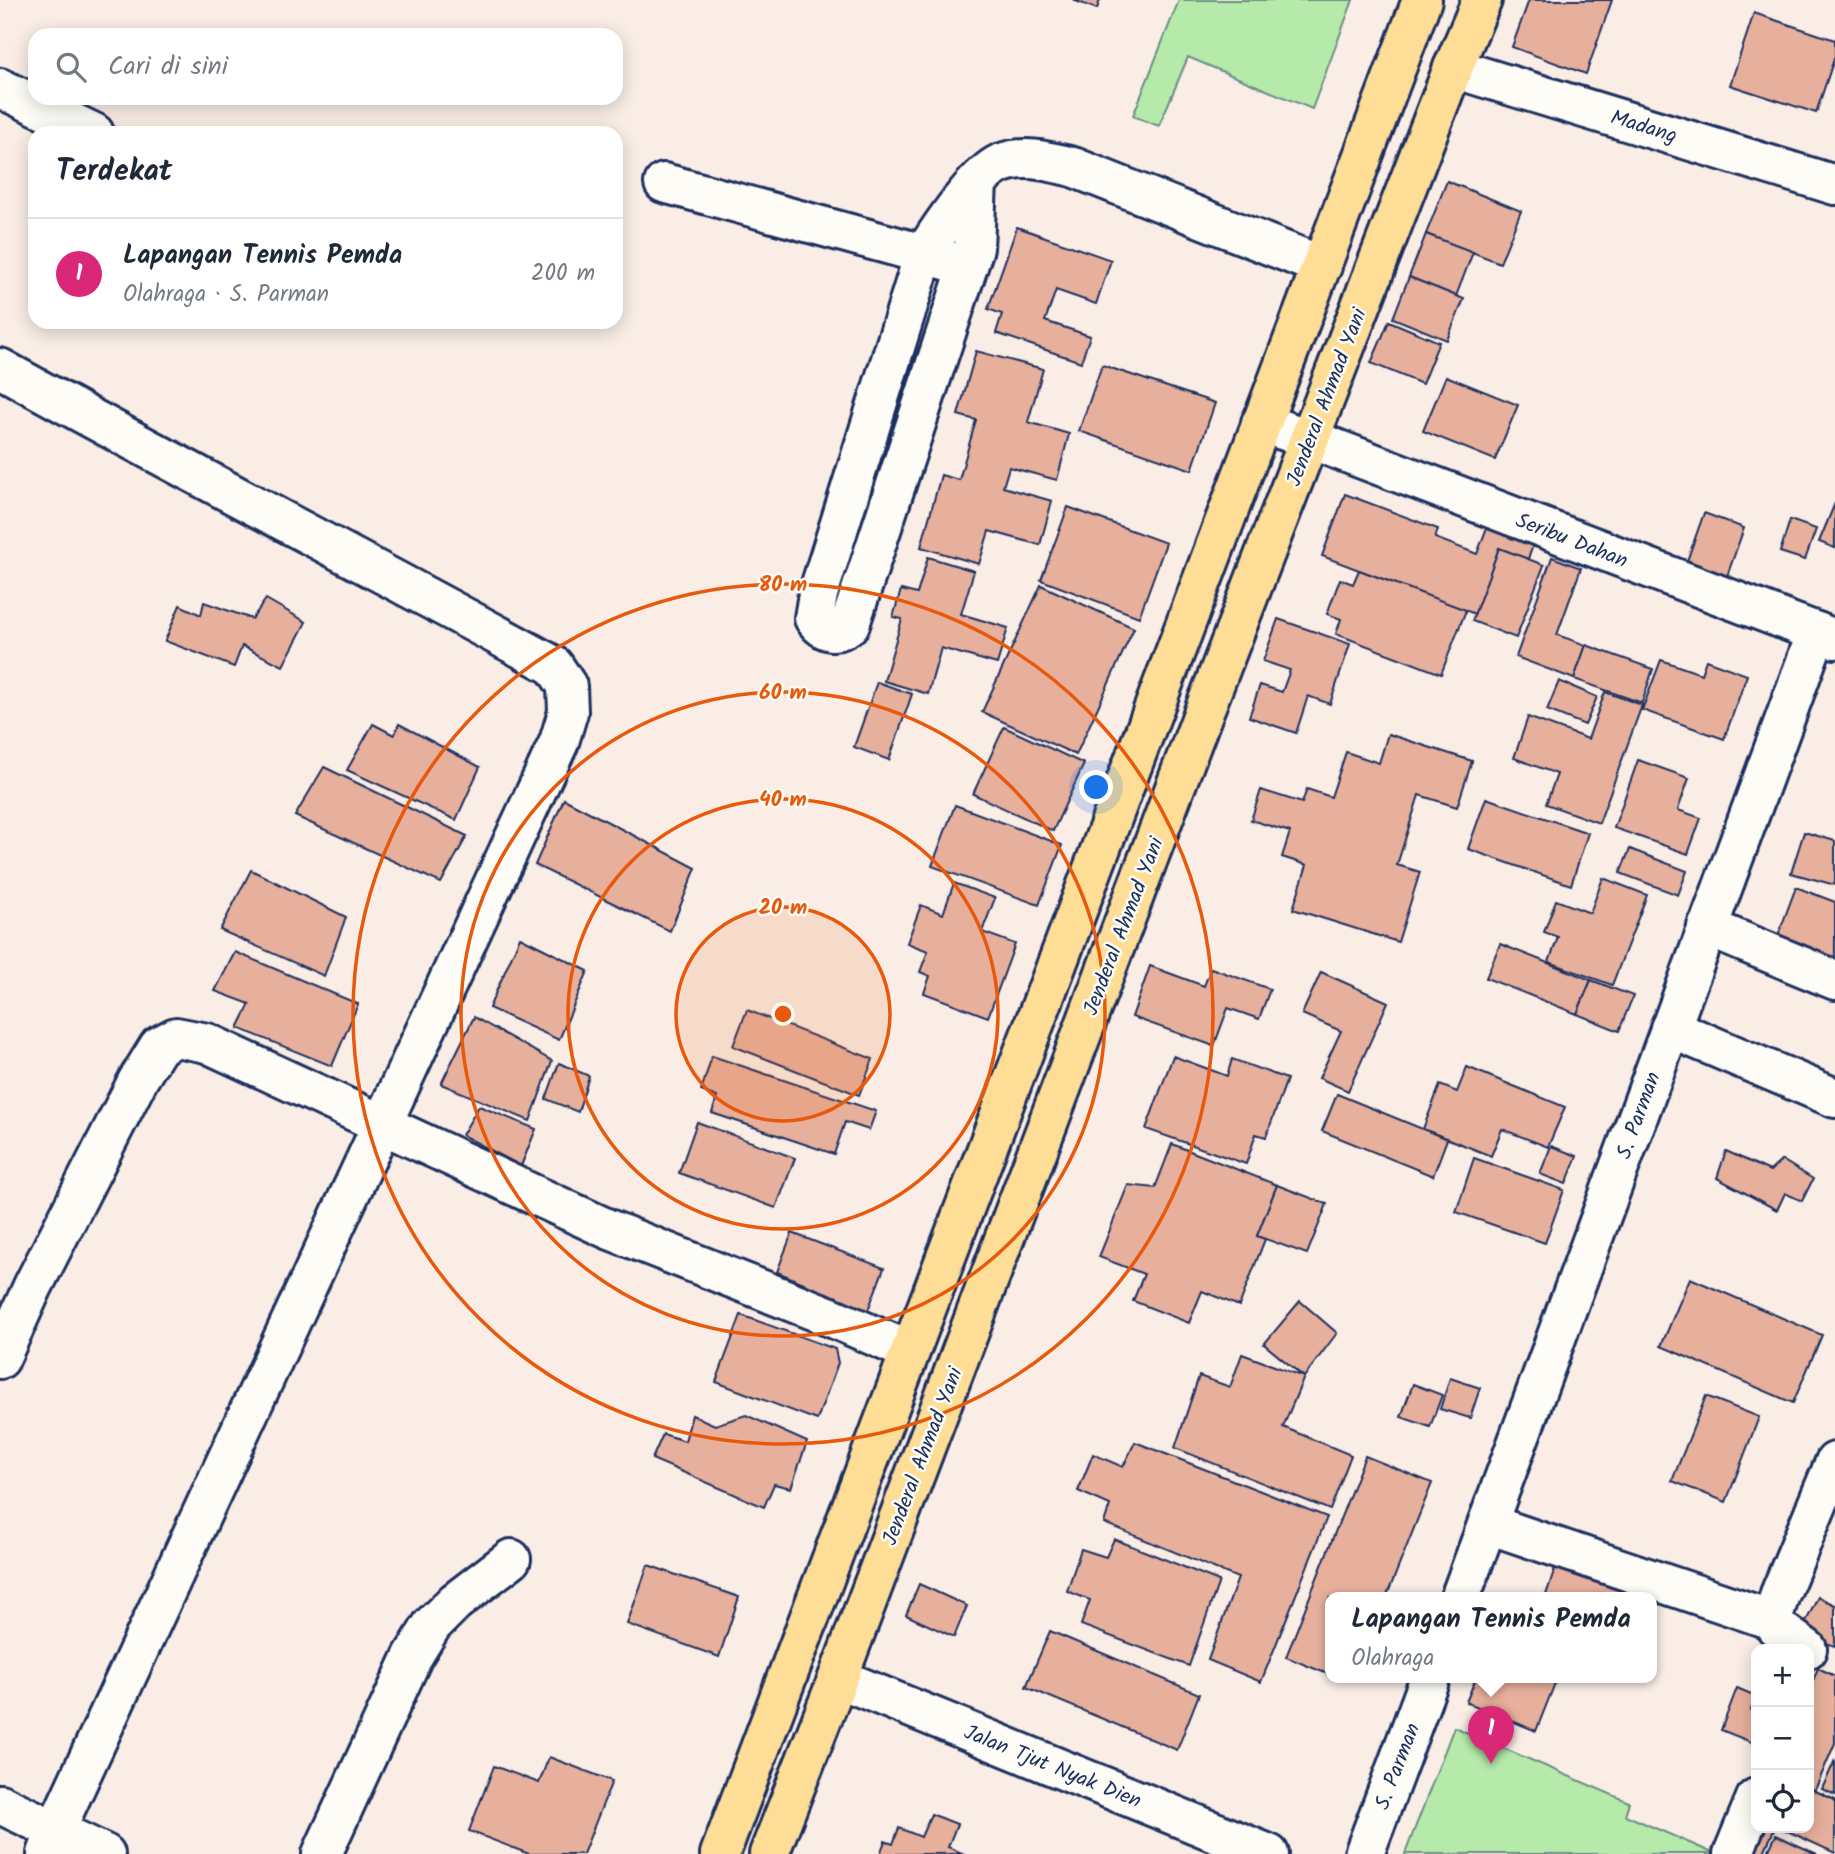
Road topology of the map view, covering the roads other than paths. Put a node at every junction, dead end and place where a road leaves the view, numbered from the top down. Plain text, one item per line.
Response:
1 (1422, 0) edge
2 (1482, 0) edge
3 (1453, 68) junction
4 (0, 88) edge
5 (28, 101) edge
6 (36, 105) edge
7 (79, 126) edge
8 (977, 182) junction
9 (664, 183) dead end
10 (1835, 185) edge
11 (925, 254) junction
12 (1322, 265) junction
13 (967, 267) junction
14 (0, 368) edge
15 (1261, 423) junction
16 (1310, 439) junction
17 (1826, 636) edge
18 (1707, 927) junction
19 (1835, 980) edge
20 (1670, 1028) junction
21 (1835, 1098) edge
22 (383, 1125) junction
23 (909, 1351) junction
24 (0, 1359) edge
25 (1835, 1462) edge
26 (1488, 1524) junction
27 (511, 1559) dead end
28 (1462, 1592) edge
29 (1772, 1620) junction
30 (1815, 1658) edge
31 (838, 1678) junction
32 (1428, 1683) edge
33 (0, 1804) edge
34 (1751, 1810) edge
35 (52, 1842) edge
36 (104, 1854) edge
37 (322, 1854) edge
38 (720, 1854) edge
39 (769, 1854) edge
40 (1269, 1854) edge
41 (1364, 1854) edge
42 (1733, 1854) edge

1 - 12 highway
2 - 3 highway, Jenderal Ahmad Yani
3 - 10 street, Madang
3 - 16 highway, Jenderal Ahmad Yani
4 - 5 street
6 - 7 street
8 - 11 street
8 - 12 street
8 - 13 street
9 - 11 street
11 - 13 street
11 - 13 street
12 - 15 highway
14 - 22 street
15 - 16 street, Seribu Dahan
15 - 23 highway
16 - 17 street, Seribu Dahan
16 - 31 highway, Jenderal Ahmad Yani
17 - 18 street, S. Parman
18 - 19 street
18 - 20 street, S. Parman
20 - 21 street
20 - 26 street, S. Parman
22 - 23 street
22 - 24 street
22 - 35 street
23 - 38 highway
25 - 29 street
26 - 28 street, S. Parman
26 - 29 street
27 - 37 street
29 - 30 street
31 - 39 highway, Jenderal Ahmad Yani
31 - 40 street, Jalan Tjut Nyak Dien
32 - 41 street, S. Parman
33 - 35 street
34 - 42 street
35 - 36 street

